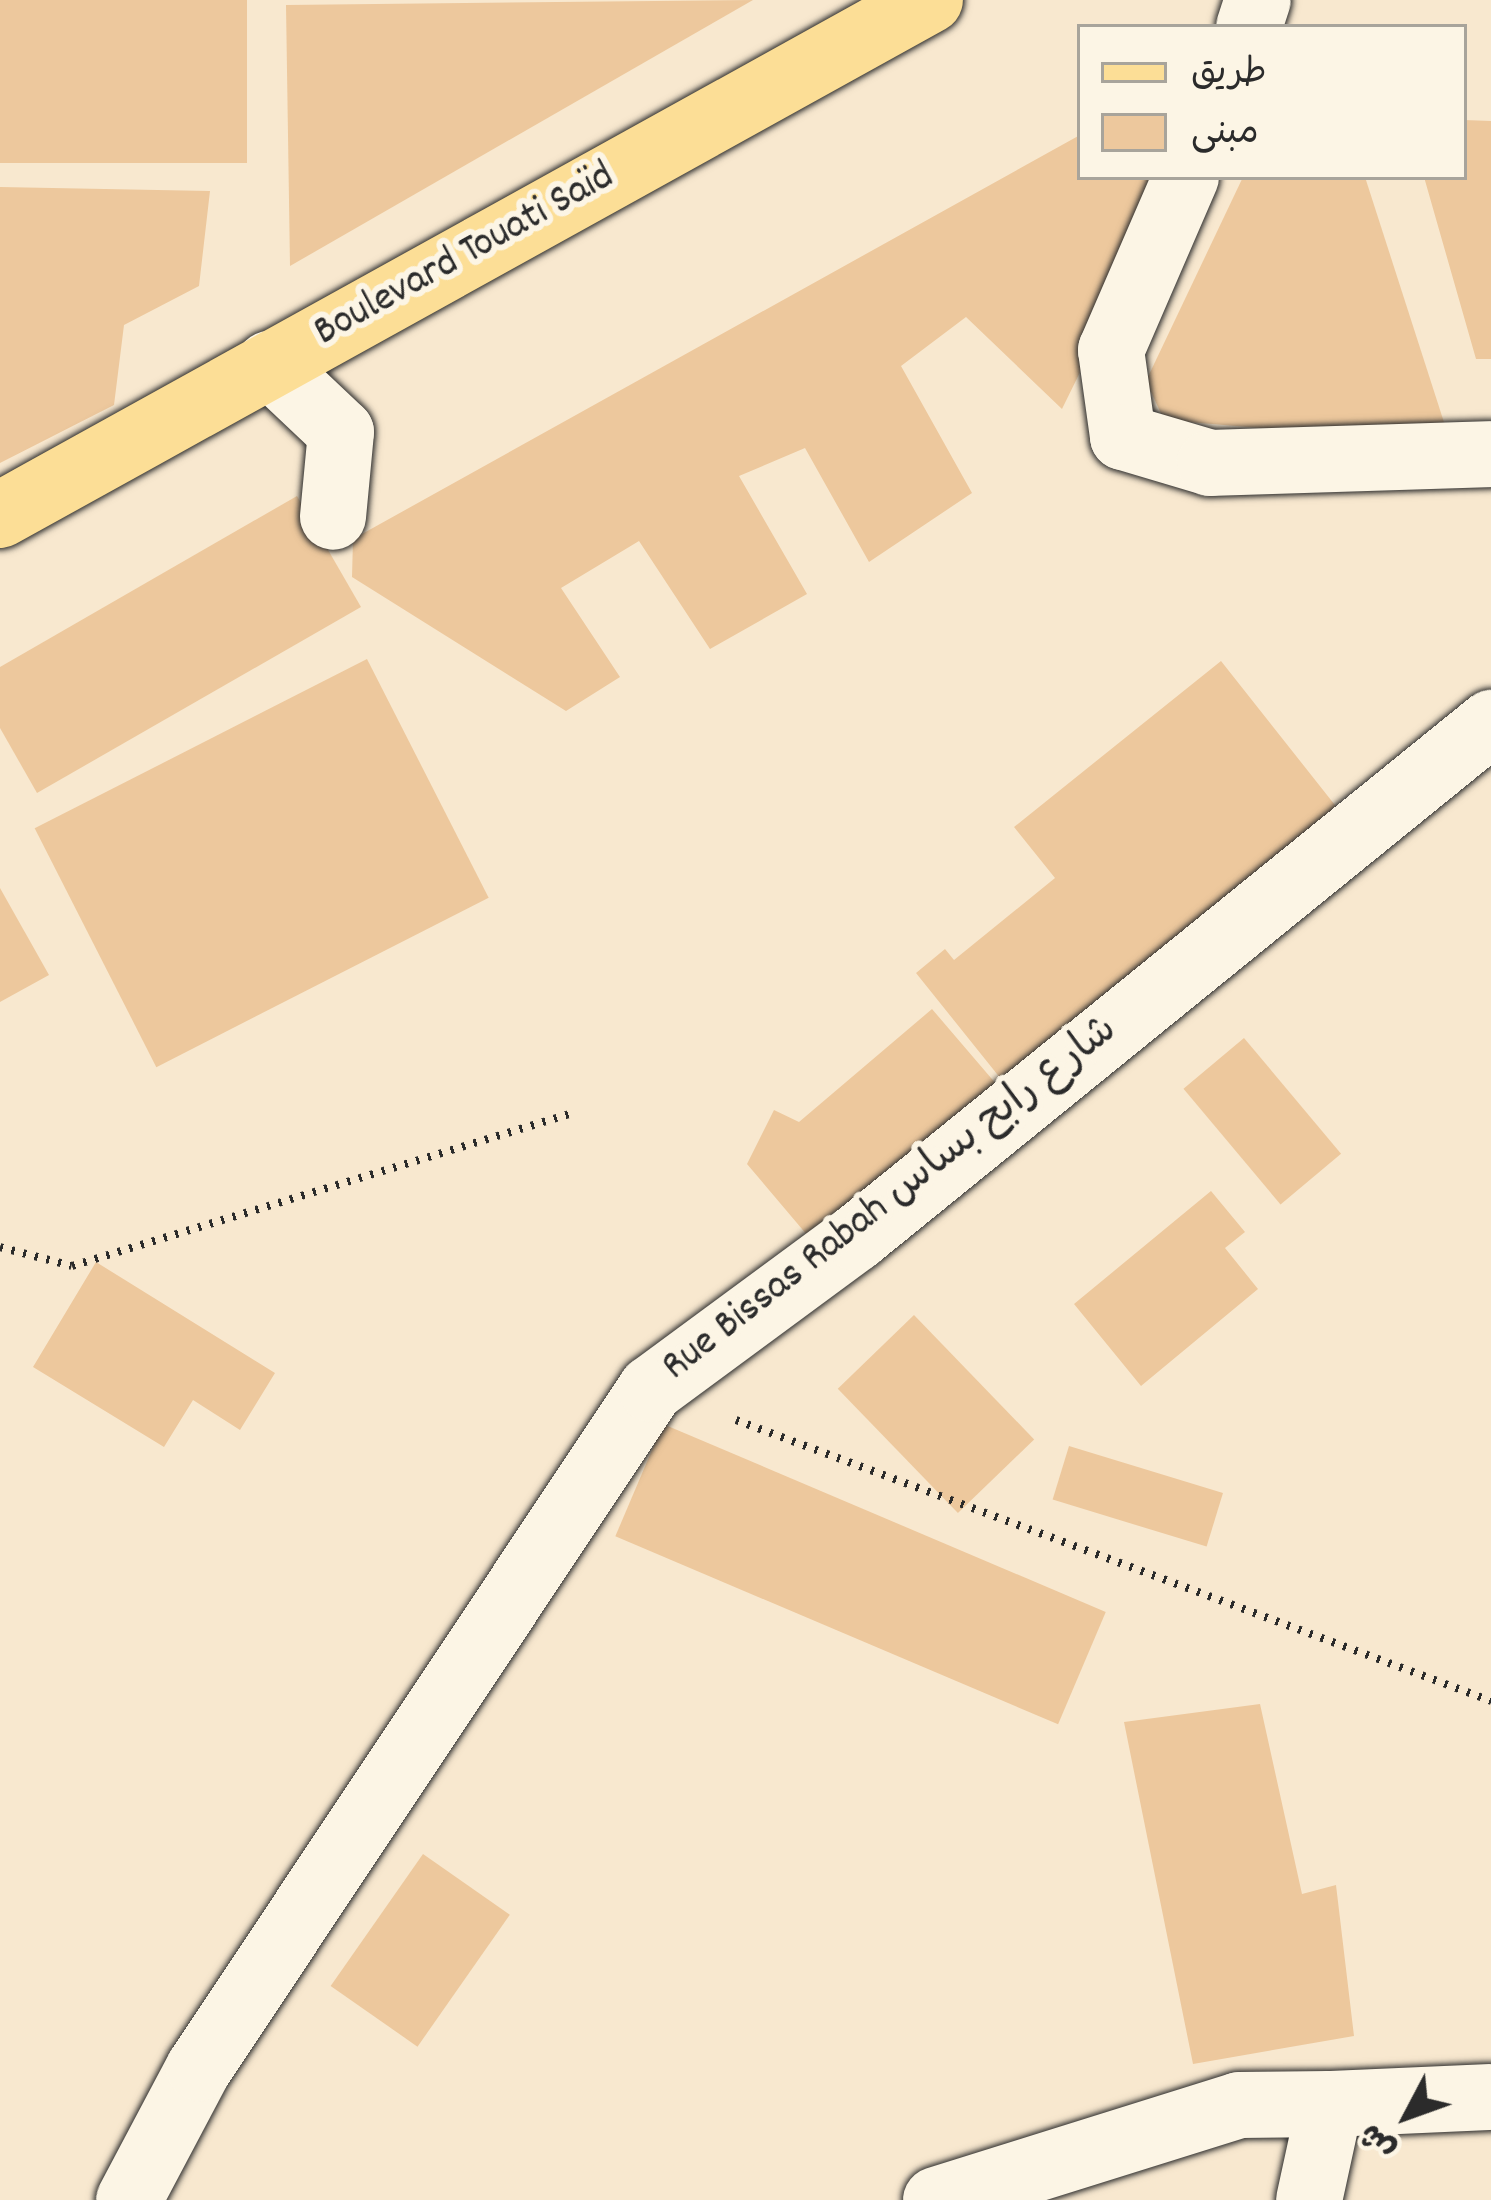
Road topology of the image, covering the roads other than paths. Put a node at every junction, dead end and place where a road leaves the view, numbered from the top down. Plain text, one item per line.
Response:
1 (930, 0) edge
2 (1185, 180) edge
3 (269, 364) junction
4 (1491, 454) edge
5 (0, 515) edge
6 (333, 517) dead end
7 (1491, 723) edge
8 (1491, 2097) edge
9 (1330, 2104) junction
10 (129, 2200) edge
11 (936, 2200) edge
12 (1309, 2200) edge

1 - 3 main road, Boulevard Touati Saïd
2 - 4 street
3 - 5 main road, Boulevard Touati Saïd
3 - 6 street
7 - 10 street, Rue Bissas Rabah شارع رابح بساس
8 - 9 street
9 - 11 street
9 - 12 street

